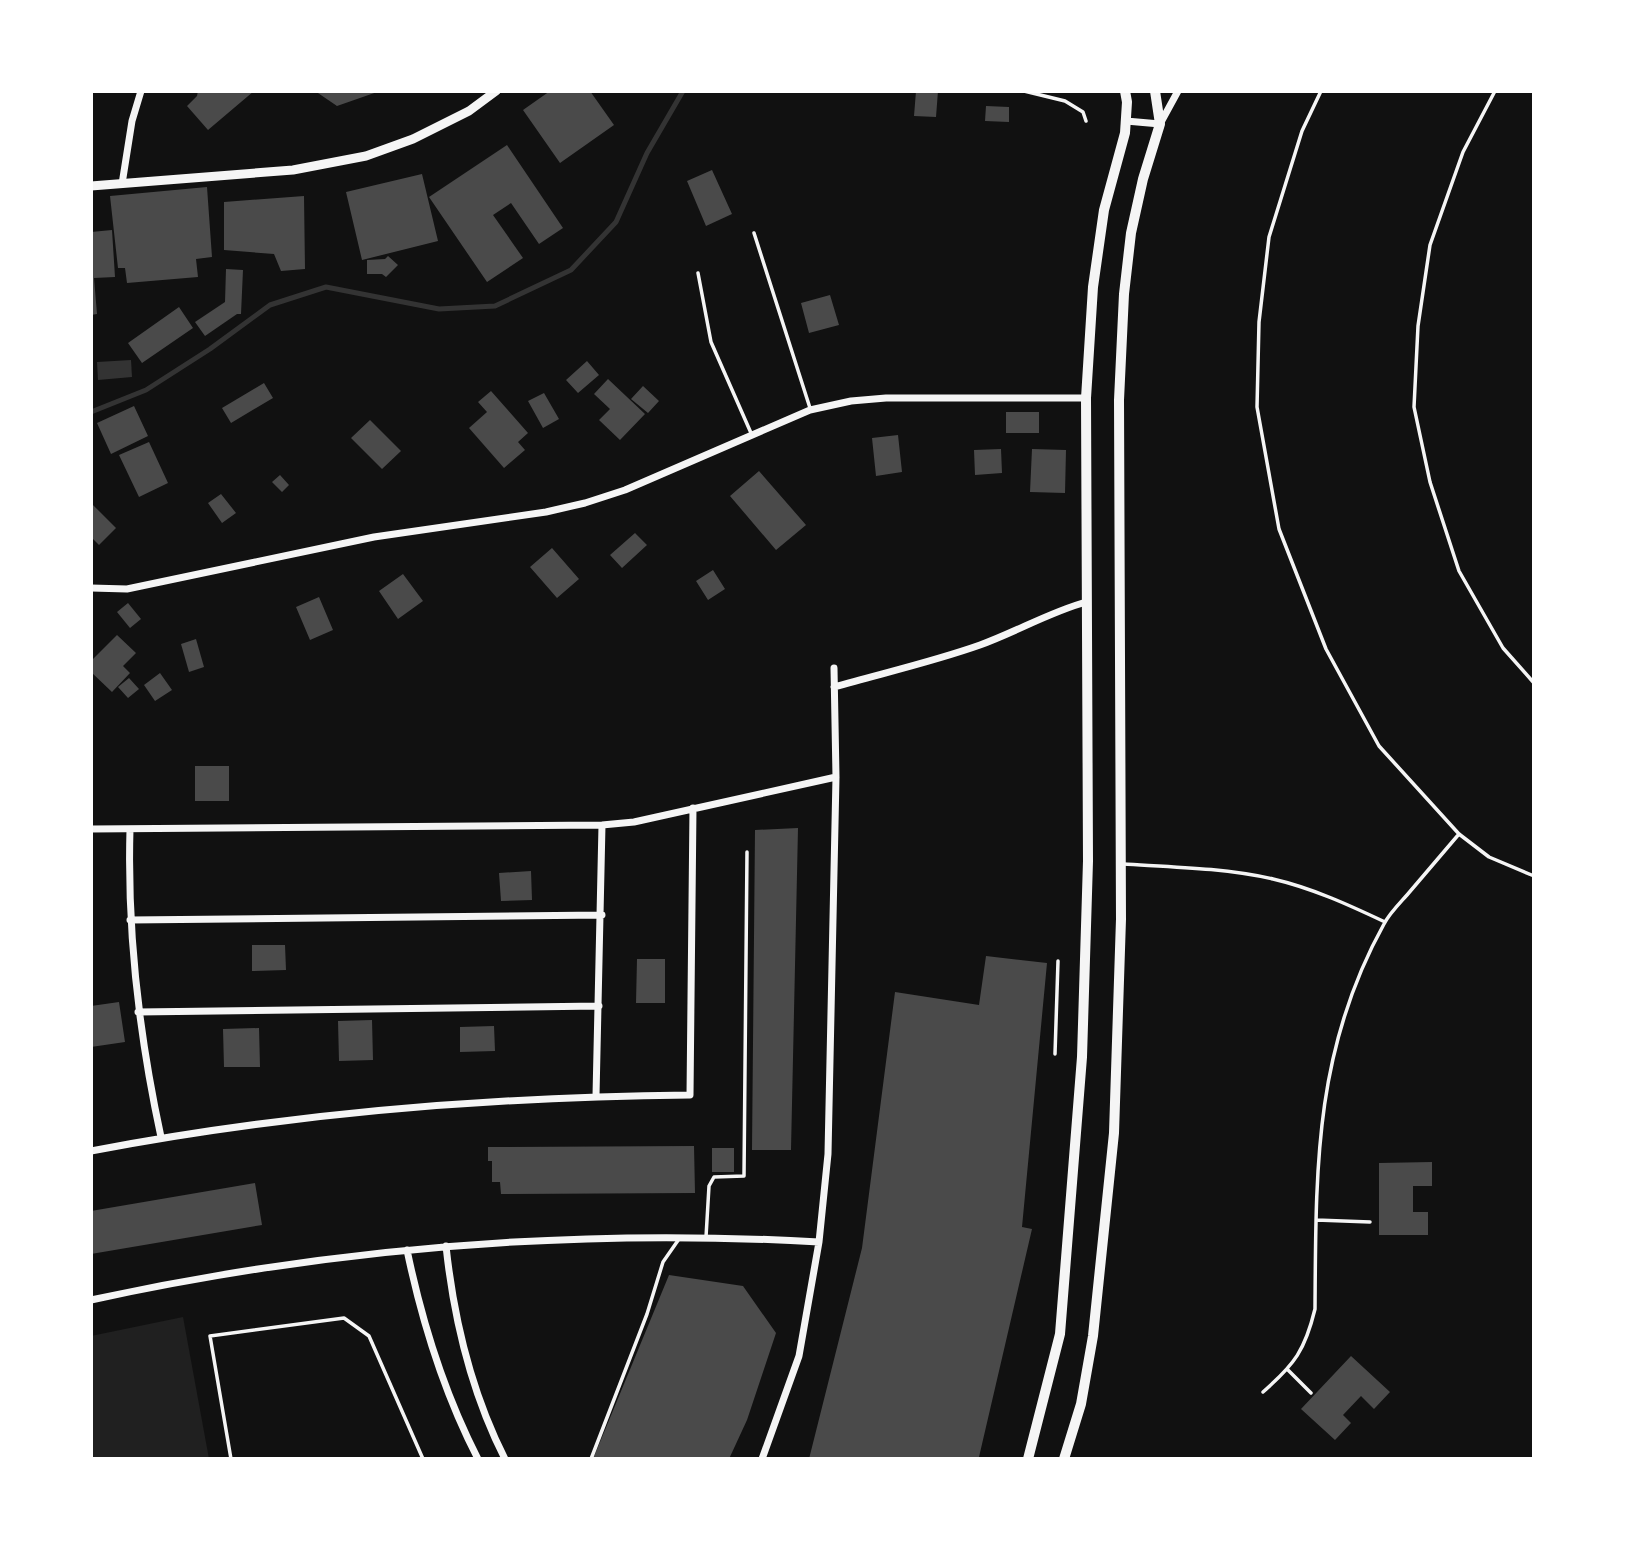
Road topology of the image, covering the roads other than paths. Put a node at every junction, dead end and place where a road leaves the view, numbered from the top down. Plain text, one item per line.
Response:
1 (141, 91) edge
2 (496, 91) edge
3 (1125, 91) edge
4 (1155, 91) edge
5 (1178, 91) edge
6 (1321, 91) edge
7 (1494, 91) edge
8 (1126, 121) junction
9 (1160, 124) junction
10 (122, 184) junction
11 (91, 186) edge
12 (754, 233) dead end
13 (698, 273) dead end
14 (1086, 398) junction
15 (810, 410) junction
16 (752, 435) junction
17 (91, 588) edge
18 (1086, 602) junction
19 (834, 668) dead end
20 (1534, 683) edge
21 (834, 687) junction
22 (836, 778) junction
23 (693, 808) junction
24 (602, 824) junction
25 (91, 829) edge
26 (130, 829) junction
27 (1459, 834) junction
28 (747, 852) dead end
29 (1120, 864) junction
30 (1534, 876) edge
31 (601, 915) junction
32 (130, 920) junction
33 (1385, 922) junction
34 (599, 1006) junction
35 (138, 1012) junction
36 (596, 1096) junction
37 (161, 1137) junction
38 (91, 1151) edge
39 (1316, 1220) junction
40 (1370, 1222) dead end
41 (680, 1237) junction
42 (706, 1237) junction
43 (819, 1242) junction
44 (446, 1247) junction
45 (407, 1250) junction
46 (91, 1300) edge
47 (1288, 1370) junction
48 (1263, 1392) dead end
49 (1311, 1392) dead end
50 (232, 1459) edge
51 (423, 1459) edge
52 (478, 1459) edge
53 (505, 1459) edge
54 (591, 1459) edge
55 (762, 1459) edge
56 (1028, 1459) edge
57 (1064, 1459) edge

1 - 10 street
2 - 10 street
3 - 8 main road
4 - 9 main road
5 - 9 street
6 - 27 lane
7 - 20 lane
8 - 9 street
8 - 14 main road
9 - 29 main road
10 - 11 street
12 - 15 lane
13 - 16 lane
14 - 15 street
14 - 18 main road
15 - 16 street
16 - 17 street
18 - 21 street
18 - 56 main road
19 - 21 street
21 - 22 street
22 - 23 street
22 - 43 street
23 - 24 street
23 - 36 street
24 - 26 street
24 - 31 street
25 - 26 street
26 - 32 street
27 - 30 lane
27 - 33 lane
28 - 42 lane
29 - 33 lane
29 - 57 main road
31 - 32 street
31 - 34 street
32 - 35 street
33 - 39 lane
34 - 35 street
34 - 36 street
35 - 37 street
36 - 37 street
37 - 38 street
39 - 40 lane
39 - 47 lane
41 - 42 street
41 - 44 street
41 - 54 lane
42 - 43 street
43 - 55 street
44 - 45 street
44 - 53 street
45 - 46 street
45 - 52 street
47 - 48 lane
47 - 49 lane
50 - 51 lane

